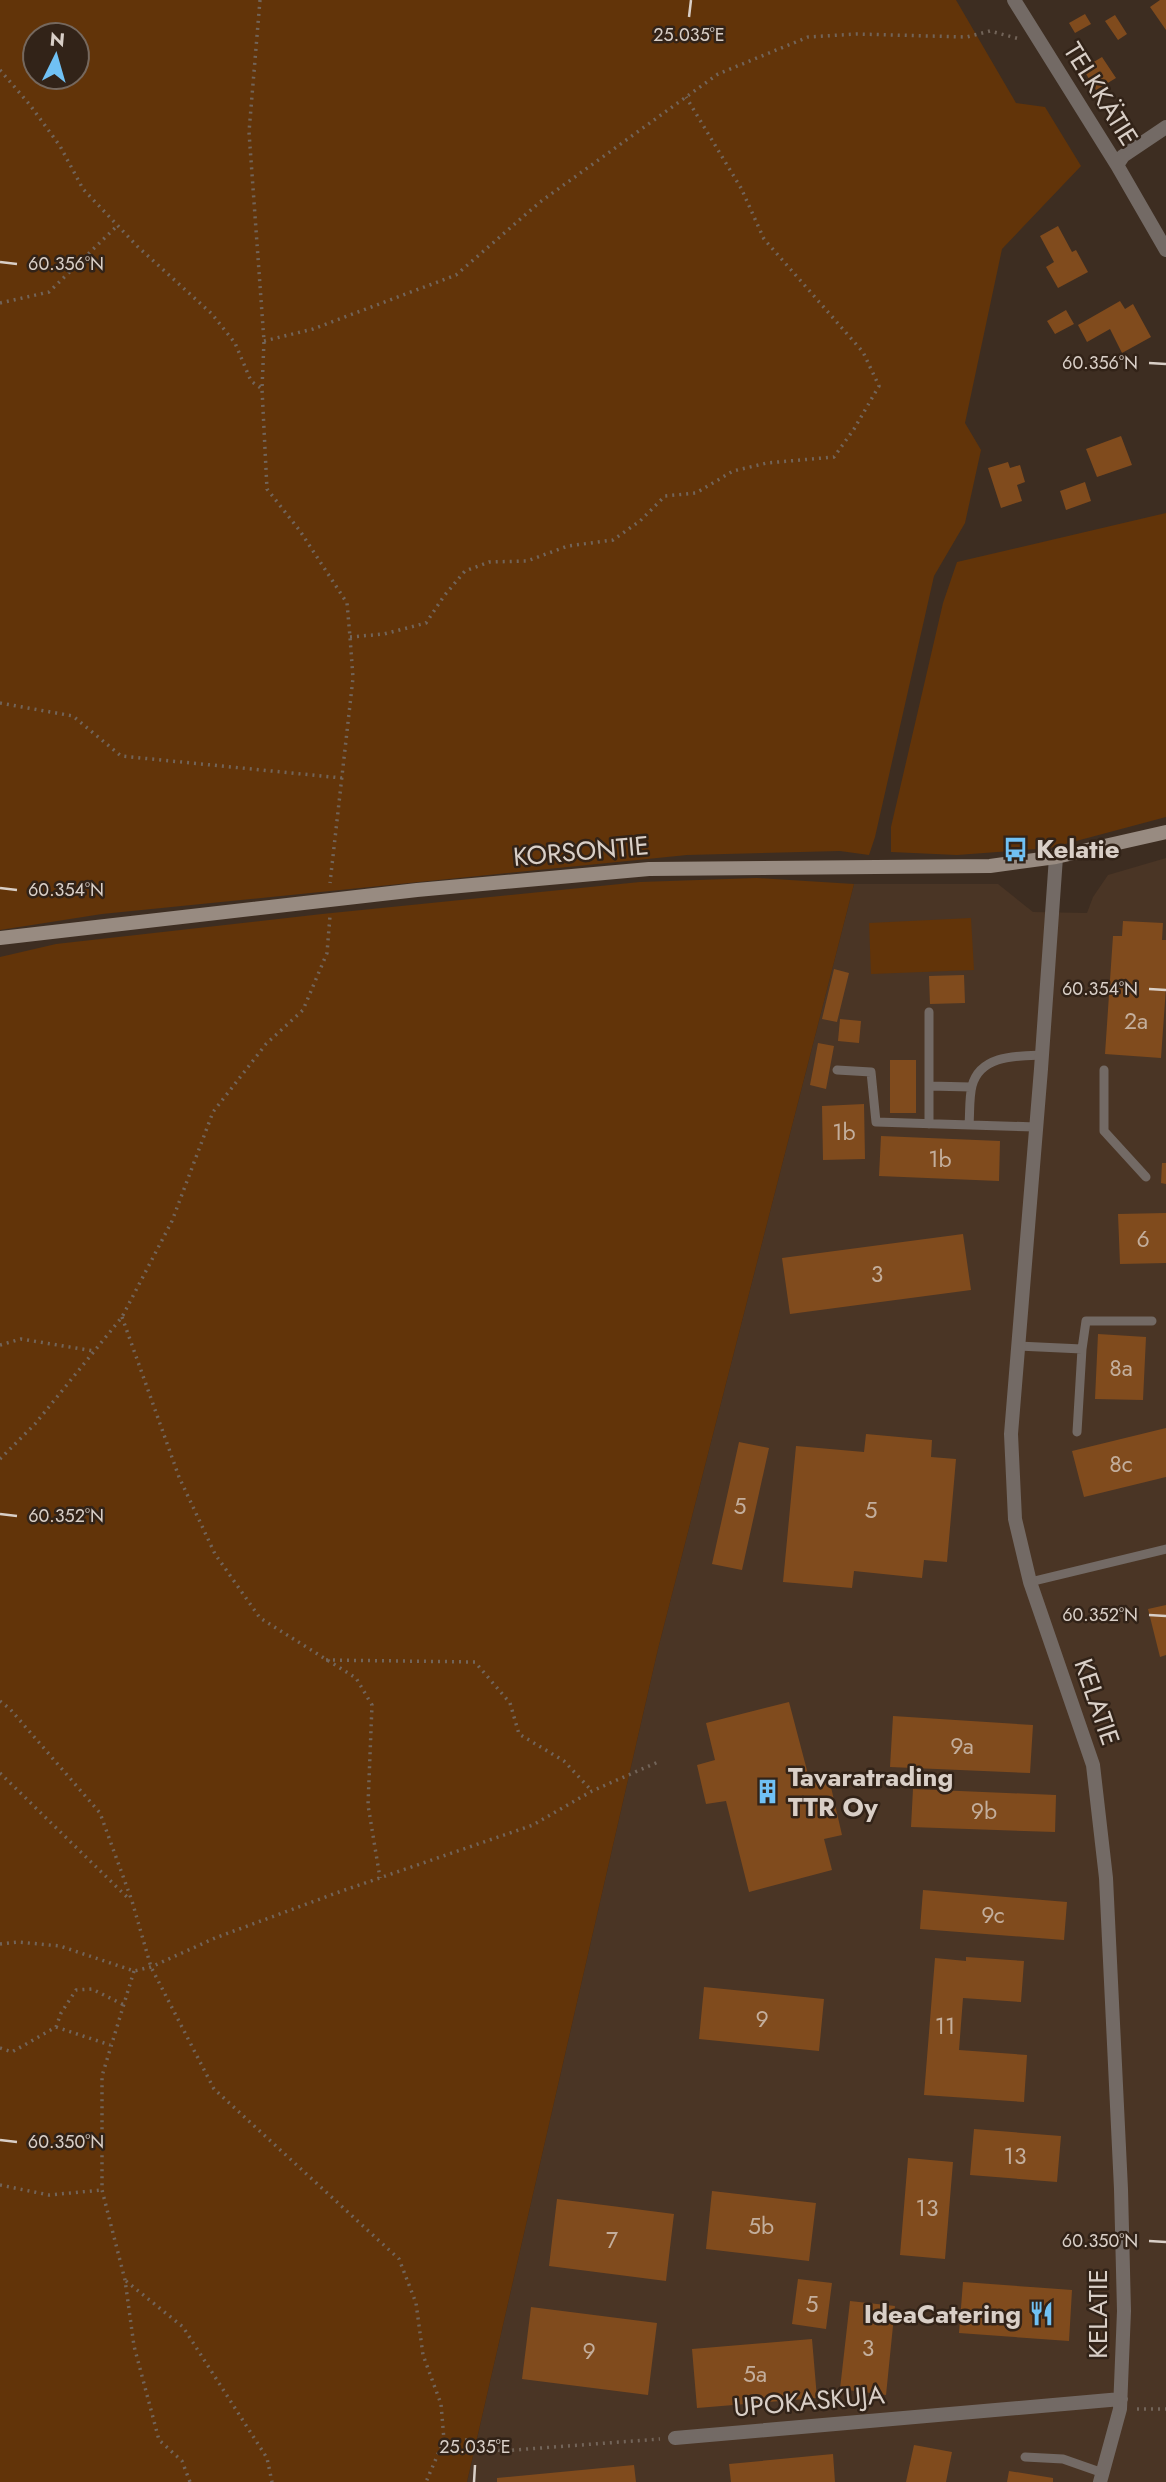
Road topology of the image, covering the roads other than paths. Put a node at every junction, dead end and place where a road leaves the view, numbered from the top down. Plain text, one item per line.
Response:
1 (1014, 0) edge
2 (1166, 127) edge
3 (1117, 165) junction
4 (1166, 250) edge
5 (1166, 832) edge
6 (1056, 857) junction
7 (0, 938) edge
8 (929, 1012) dead end
9 (1042, 1055) junction
10 (837, 1070) dead end
11 (1104, 1070) dead end
12 (929, 1086) junction
13 (971, 1087) junction
14 (929, 1124) junction
15 (969, 1125) junction
16 (1036, 1127) junction
17 (1146, 1177) dead end
18 (1152, 1321) dead end
19 (1018, 1346) junction
20 (1082, 1349) junction
21 (1077, 1432) dead end
22 (1166, 1549) edge
23 (1030, 1582) junction
24 (1121, 2404) junction
25 (675, 2438) road end
26 (1025, 2457) dead end
27 (1101, 2477) edge

1 - 3 street, TELKKÄTIE
2 - 3 street
3 - 4 street, TELKKÄTIE
5 - 6 main road, KORSONTIE
6 - 7 main road, KORSONTIE
6 - 9 street, KELATIE
8 - 12 lane
9 - 13 lane
9 - 16 street, KELATIE
10 - 14 lane
11 - 17 lane
12 - 13 lane
12 - 14 lane
13 - 15 lane
14 - 15 lane
15 - 16 lane
16 - 19 street, KELATIE
18 - 20 lane
19 - 20 lane
19 - 23 street, KELATIE
20 - 21 lane
22 - 23 lane
23 - 24 street, KELATIE
24 - 25 street, UPOKASKUJA
24 - 27 street, KELATIE
26 - 27 lane

